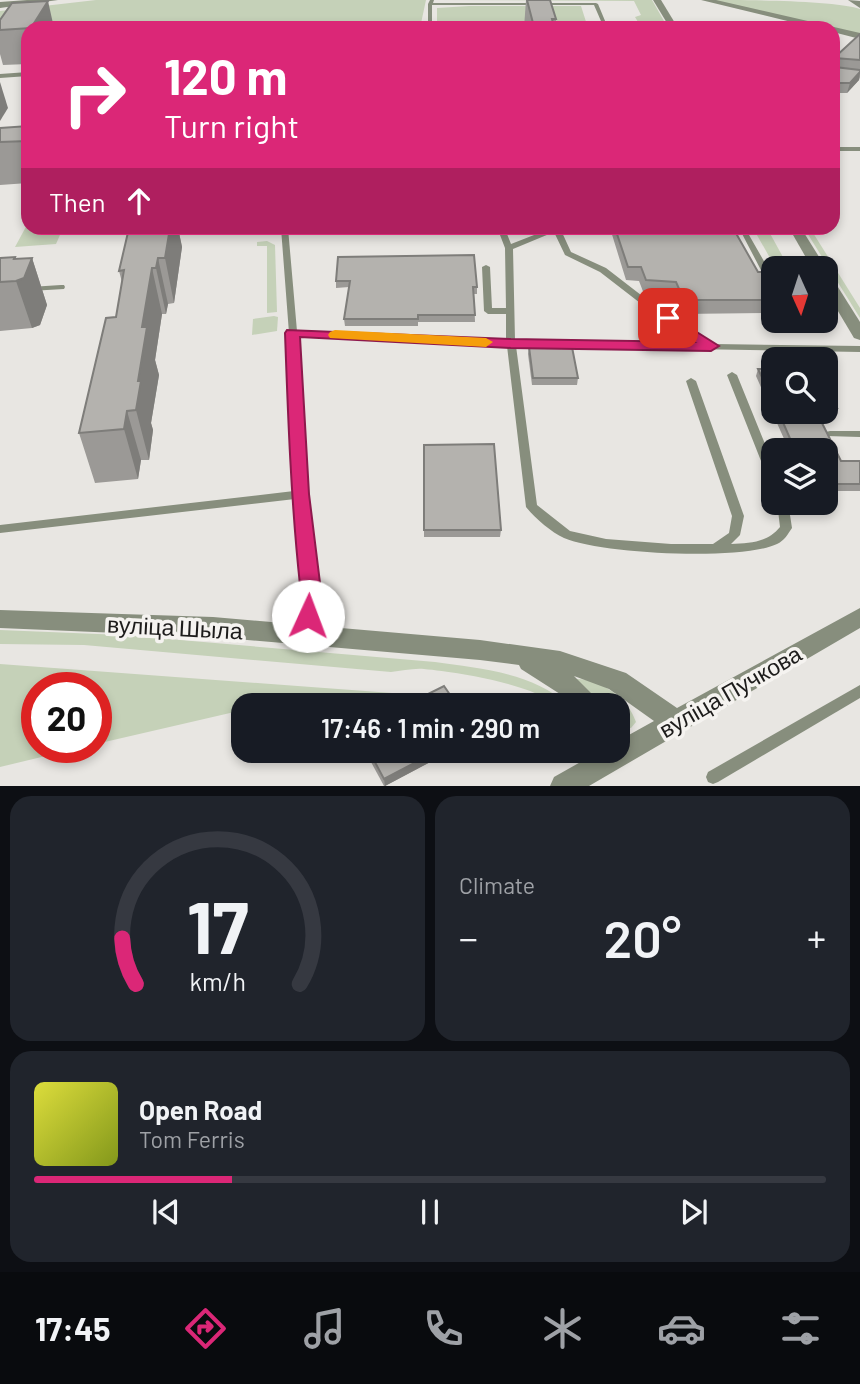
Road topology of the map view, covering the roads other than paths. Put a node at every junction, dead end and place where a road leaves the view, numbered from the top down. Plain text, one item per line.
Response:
1 (54, 0) edge
2 (657, 0) edge
3 (705, 0) edge
4 (852, 0) edge
5 (431, 2) edge
6 (0, 5) edge
7 (860, 5) edge
8 (430, 21) edge
9 (603, 21) edge
10 (670, 21) edge
11 (797, 21) edge
12 (840, 31) edge
13 (860, 36) edge
14 (21, 74) edge
15 (0, 76) edge
16 (840, 149) edge
17 (860, 149) edge
18 (285, 235) edge
19 (503, 235) edge
20 (540, 235) edge
21 (560, 235) edge
22 (746, 235) edge
23 (799, 235) edge
24 (509, 248) junction
25 (812, 256) edge
26 (761, 263) edge
27 (486, 267) dead end
28 (61, 287) dead end
29 (24, 289) edge
30 (838, 299) edge
31 (510, 311) junction
32 (293, 333) junction
33 (860, 335) edge
34 (511, 344) junction
35 (711, 346) junction
36 (860, 349) edge
37 (732, 375) dead end
38 (691, 381) dead end
39 (860, 434) edge
40 (830, 435) edge
41 (761, 448) edge
42 (300, 494) junction
43 (784, 515) edge
44 (0, 529) edge
45 (715, 549) junction
46 (860, 617) edge
47 (0, 620) edge
48 (306, 635) junction
49 (516, 656) junction
50 (860, 691) edge
51 (575, 693) edge
52 (676, 722) junction
53 (630, 744) edge
54 (598, 763) edge
55 (713, 777) dead end
56 (563, 786) edge

1 - 6 street
2 - 10 street
3 - 11 street
4 - 7 street
5 - 8 lane
5 - 9 lane
12 - 13 street
14 - 15 lane
16 - 17 lane
18 - 32 lane
19 - 24 lane
20 - 24 lane
21 - 35 lane
22 - 26 lane
23 - 25 street
24 - 31 lane
27 - 31 lane
28 - 29 lane
30 - 33 street
31 - 34 lane
32 - 34 lane
32 - 42 lane
34 - 35 lane
34 - 45 lane
35 - 36 lane
37 - 41 lane
38 - 45 lane
39 - 40 lane
42 - 44 lane
42 - 48 lane
43 - 45 lane
46 - 52 street, вуліца Пучкова
47 - 48 street, вуліца Шыла
48 - 49 street, вуліца Шыла
49 - 51 street, вуліца Шыла
49 - 52 street, вуліца Шыла
50 - 55 lane
52 - 53 street, вуліца Пучкова
54 - 56 street, вуліца Пучкова

